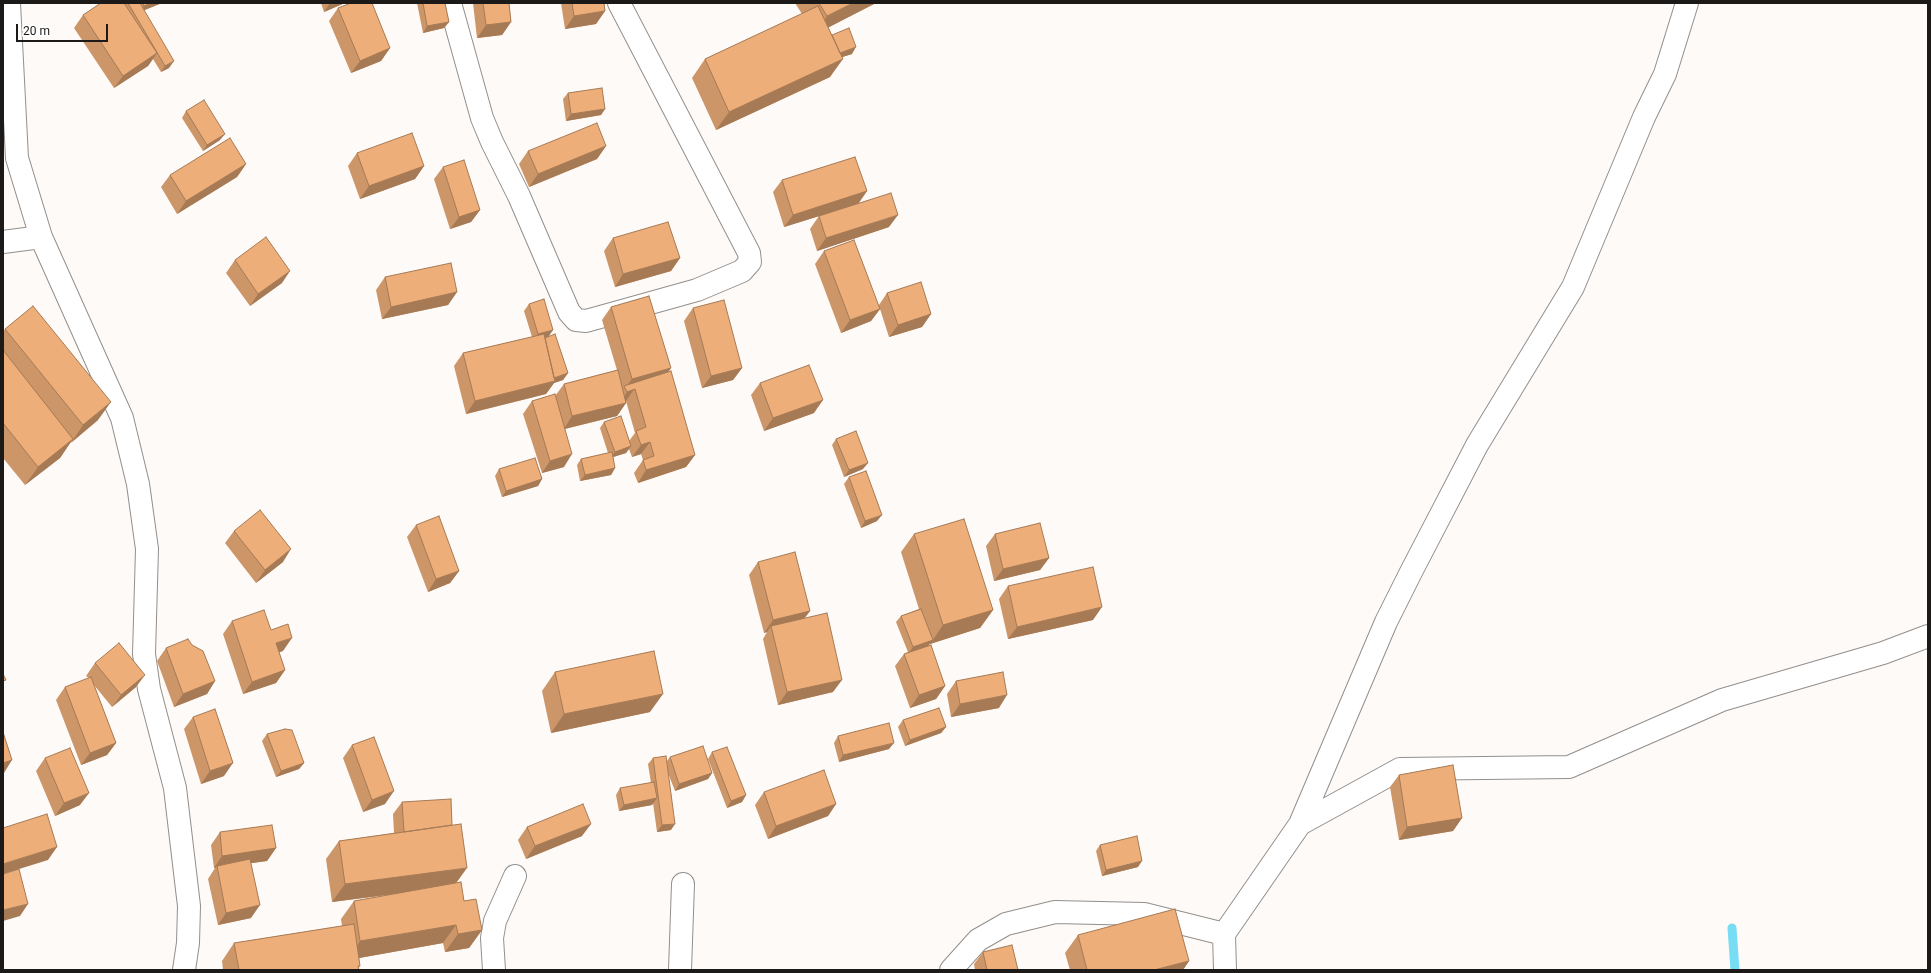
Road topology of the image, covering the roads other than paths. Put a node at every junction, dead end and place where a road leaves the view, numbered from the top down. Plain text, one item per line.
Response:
1 (9, 3) edge
2 (450, 3) edge
3 (619, 3) edge
4 (1687, 3) edge
5 (10, 139) edge
6 (41, 237) junction
7 (3, 242) edge
8 (1928, 636) edge
9 (1300, 824) junction
10 (515, 876) dead end
11 (683, 884) dead end
12 (1224, 934) junction
13 (184, 970) edge
14 (494, 970) edge
15 (680, 970) edge
16 (952, 970) edge
17 (1225, 970) edge

1 - 5 street
2 - 3 street
4 - 9 street
5 - 6 street
6 - 7 street
6 - 13 street
8 - 9 street
9 - 12 street
10 - 14 street
11 - 15 street
12 - 16 street
12 - 17 street

